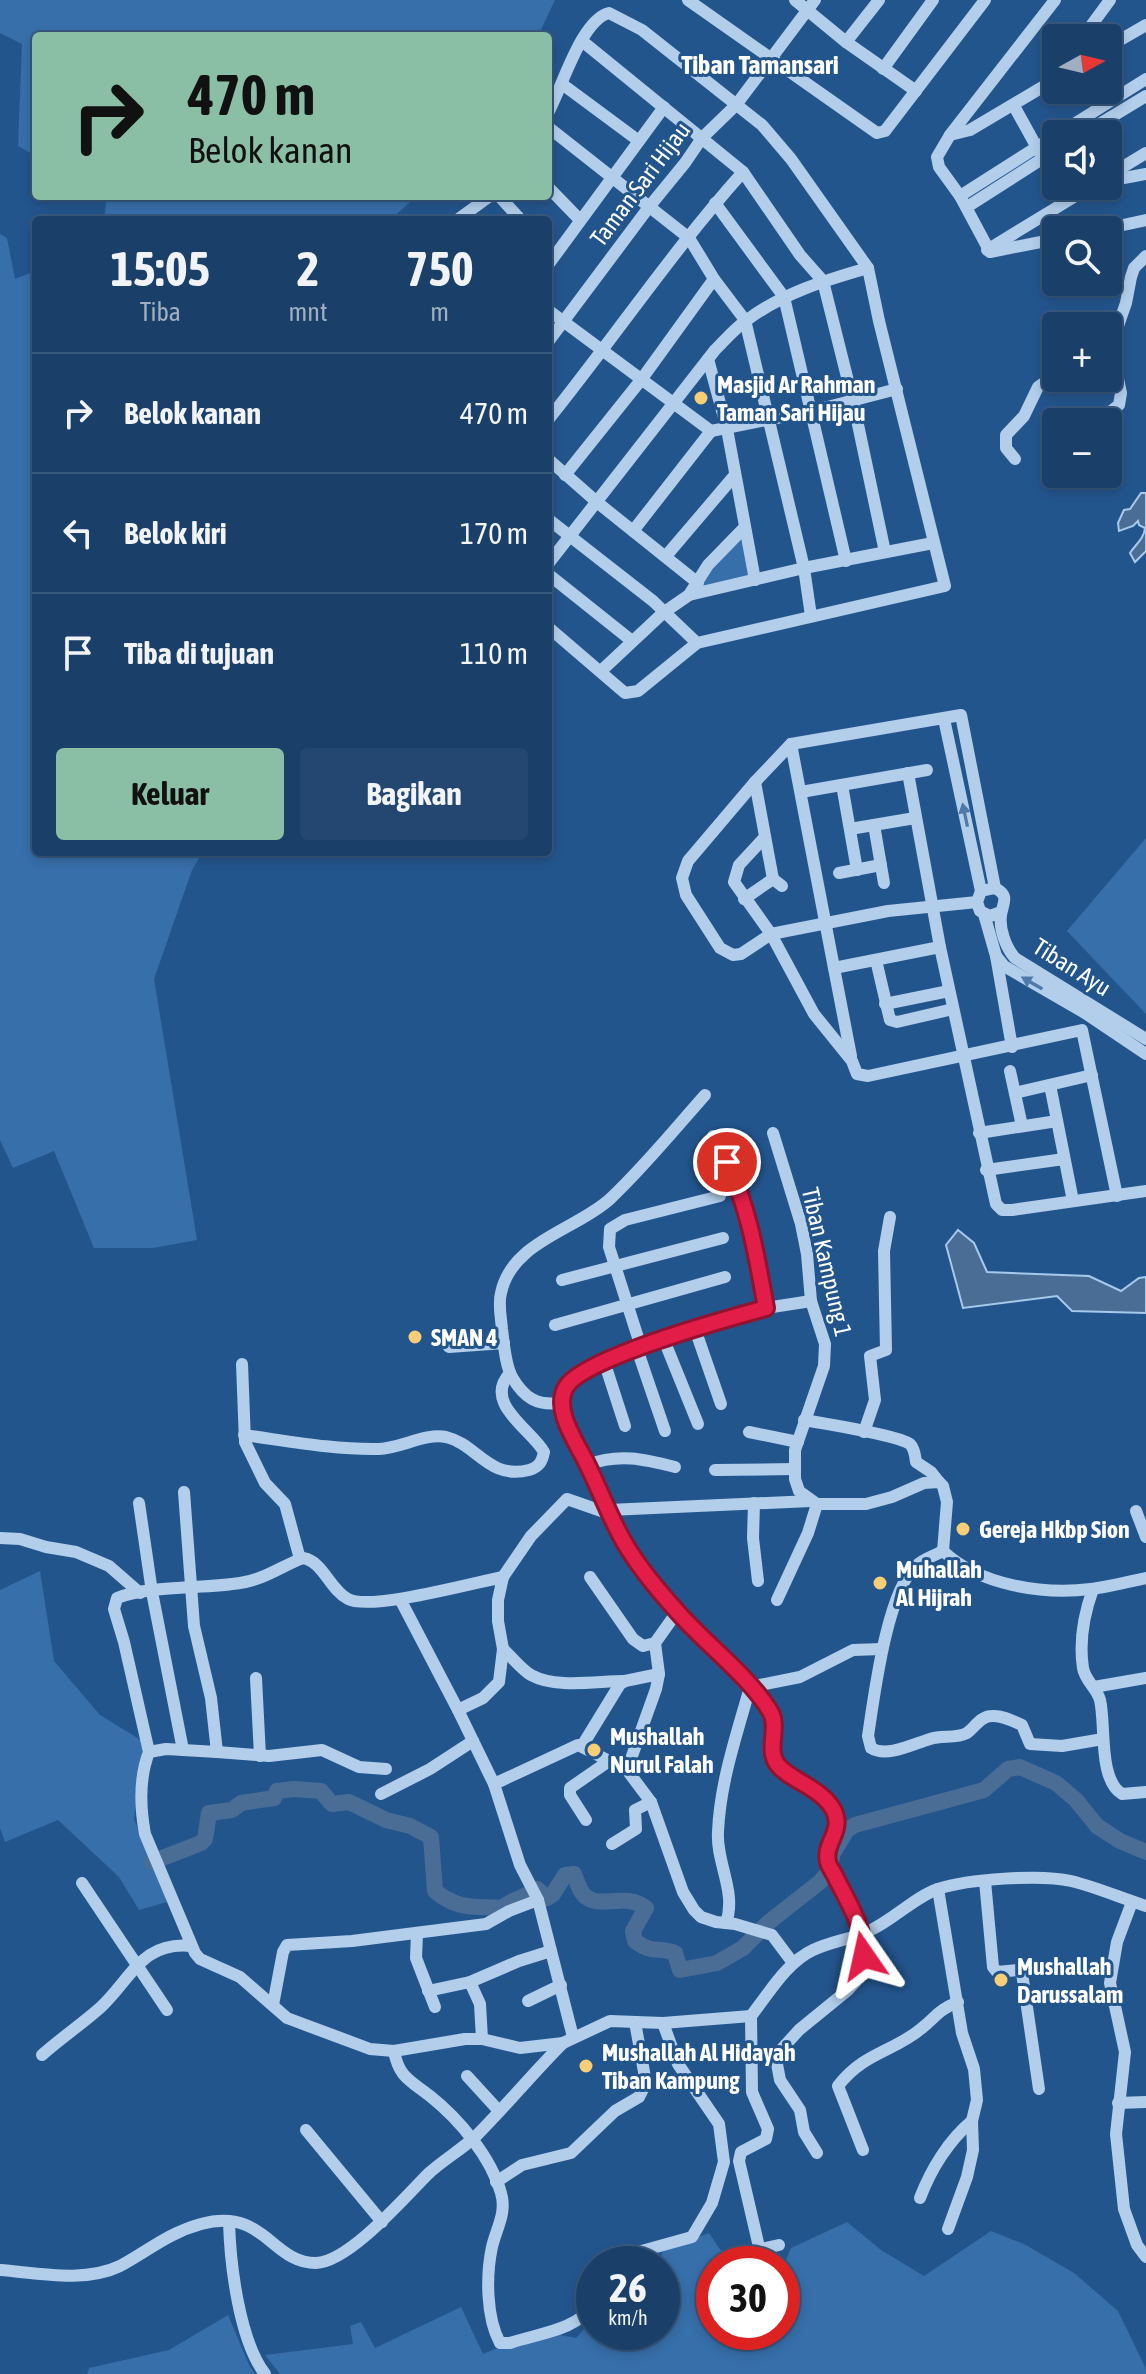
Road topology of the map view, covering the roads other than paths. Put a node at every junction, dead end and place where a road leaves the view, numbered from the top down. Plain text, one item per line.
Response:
1 (688, 0) edge
2 (879, 0) edge
3 (933, 0) edge
4 (985, 0) edge
5 (1055, 0) edge
6 (1110, 0) edge
7 (804, 3) edge
8 (1092, 24) edge
9 (1146, 25) edge
10 (1122, 39) edge
11 (582, 41) junction
12 (846, 42) junction
13 (768, 55) junction
14 (883, 69) junction
15 (1146, 79) edge
16 (562, 84) junction
17 (1042, 88) edge
18 (916, 91) junction
19 (1146, 96) edge
20 (733, 102) junction
21 (552, 105) edge
22 (1014, 106) junction
23 (664, 107) junction
24 (1080, 120) edge
25 (1106, 120) edge
26 (552, 130) edge
27 (950, 135) junction
28 (702, 138) junction
29 (639, 141) junction
30 (1040, 152) junction
31 (1146, 153) edge
32 (1042, 156) edge
33 (1122, 169) edge
34 (743, 172) junction
35 (1146, 174) edge
36 (1122, 177) edge
37 (612, 178) junction
38 (552, 191) edge
39 (485, 200) edge
40 (503, 200) edge
41 (1067, 201) edge
42 (964, 202) junction
43 (715, 203) junction
44 (649, 207) junction
45 (464, 216) edge
46 (517, 216) edge
47 (580, 220) junction
48 (1146, 220) edge
49 (1122, 225) edge
50 (689, 238) junction
51 (1042, 242) edge
52 (987, 250) junction
53 (552, 255) edge
54 (1146, 256) edge
55 (868, 268) junction
56 (714, 279) junction
57 (823, 281) junction
58 (784, 297) junction
59 (552, 313) edge
60 (1122, 313) edge
61 (745, 320) junction
62 (563, 322) junction
63 (552, 337) edge
64 (603, 351) junction
65 (708, 359) junction
66 (641, 380) junction
67 (1042, 384) edge
68 (897, 389) junction
69 (853, 401) junction
70 (674, 405) junction
71 (812, 411) junction
72 (552, 415) edge
73 (769, 419) junction
74 (727, 429) junction
75 (711, 431) junction
76 (1015, 459) dead end
77 (552, 463) edge
78 (565, 475) junction
79 (735, 475) junction
80 (598, 503) junction
81 (552, 522) edge
82 (745, 527) junction
83 (633, 531) junction
84 (570, 538) junction
85 (933, 543) junction
86 (885, 552) junction
87 (666, 556) junction
88 (552, 559) edge
89 (846, 561) junction
90 (804, 568) junction
91 (552, 577) edge
92 (755, 580) junction
93 (698, 583) junction
94 (689, 595) junction
95 (663, 613) junction
96 (811, 616) junction
97 (552, 630) edge
98 (632, 641) junction
99 (697, 643) junction
100 (601, 671) junction
101 (944, 719) junction
102 (791, 744) junction
103 (927, 770) dead end
104 (908, 773) junction
105 (755, 782) junction
106 (842, 785) junction
107 (801, 792) junction
108 (915, 818) junction
109 (874, 825) junction
110 (850, 829) junction
111 (764, 838) junction
112 (881, 865) junction
113 (857, 870) junction
114 (839, 873) dead end
115 (884, 883) dead end
116 (995, 888) junction
117 (744, 899) junction
118 (981, 902) junction
119 (933, 905) junction
120 (1001, 912) junction
121 (824, 923) junction
122 (771, 934) junction
123 (940, 947) junction
124 (996, 956) junction
125 (876, 960) junction
126 (834, 968) junction
127 (949, 991) junction
128 (885, 1004) junction
129 (953, 1009) junction
130 (1085, 1013) junction
131 (1082, 1030) junction
132 (1146, 1039) edge
133 (1012, 1047) junction
134 (1146, 1054) edge
135 (964, 1056) junction
136 (852, 1061) junction
137 (1010, 1071) dead end
138 (1092, 1075) junction
139 (1050, 1085) junction
140 (1015, 1093) junction
141 (705, 1095) dead end
142 (1057, 1121) junction
143 (1022, 1126) junction
144 (773, 1133) dead end
145 (979, 1133) junction
146 (713, 1136) dead end
147 (1064, 1159) junction
148 (986, 1170) junction
149 (1146, 1191) edge
150 (720, 1196) dead end
151 (1117, 1196) junction
152 (1073, 1201) junction
153 (890, 1217) dead end
154 (723, 1238) dead end
155 (615, 1265) junction
156 (725, 1277) dead end
157 (562, 1280) dead end
158 (811, 1301) junction
159 (627, 1304) junction
160 (766, 1308) junction
161 (555, 1325) dead end
162 (695, 1329) junction
163 (664, 1340) junction
164 (504, 1343) junction
165 (449, 1347) dead end
166 (639, 1348) junction
167 (604, 1361) junction
168 (242, 1364) dead end
169 (510, 1373) junction
170 (561, 1403) junction
171 (721, 1404) dead end
172 (804, 1420) junction
173 (698, 1424) dead end
174 (625, 1426) dead end
175 (665, 1431) dead end
176 (749, 1432) dead end
177 (864, 1432) junction
178 (244, 1435) junction
179 (798, 1442) junction
180 (587, 1465) junction
181 (675, 1467) dead end
182 (795, 1469) junction
183 (715, 1470) dead end
184 (939, 1482) junction
185 (184, 1492) dead end
186 (139, 1503) dead end
187 (754, 1503) junction
188 (814, 1503) junction
189 (1136, 1511) dead end
190 (609, 1512) junction
191 (1146, 1537) edge
192 (0, 1538) edge
193 (943, 1551) junction
194 (300, 1559) junction
195 (503, 1577) junction
196 (590, 1577) dead end
197 (1146, 1578) edge
198 (758, 1581) dead end
199 (191, 1587) junction
200 (1093, 1589) junction
201 (146, 1593) junction
202 (400, 1599) junction
203 (777, 1600) dead end
204 (677, 1612) junction
205 (655, 1643) junction
206 (503, 1649) junction
207 (882, 1649) junction
208 (659, 1674) junction
209 (256, 1678) dead end
210 (1146, 1678) edge
211 (625, 1681) junction
212 (750, 1687) junction
213 (1094, 1687) junction
214 (458, 1710) junction
215 (1103, 1739) junction
216 (473, 1741) junction
217 (582, 1746) junction
218 (183, 1750) junction
219 (149, 1752) junction
220 (217, 1752) junction
221 (260, 1756) junction
222 (609, 1761) junction
223 (386, 1769) dead end
224 (627, 1770) junction
225 (494, 1784) junction
226 (1146, 1792) edge
227 (381, 1794) dead end
228 (651, 1802) junction
229 (586, 1820) dead end
230 (612, 1844) dead end
231 (985, 1881) junction
232 (82, 1883) dead end
233 (938, 1889) junction
234 (535, 1893) junction
235 (1132, 1902) junction
236 (1146, 1906) edge
237 (726, 1923) junction
238 (417, 1933) junction
239 (863, 1933) junction
240 (191, 1946) junction
241 (551, 1951) junction
242 (793, 1963) junction
243 (138, 1964) junction
244 (470, 1982) junction
245 (561, 1985) junction
246 (428, 1991) junction
247 (528, 2001) dead end
248 (958, 2002) junction
249 (273, 2005) junction
250 (435, 2007) dead end
251 (167, 2010) dead end
252 (751, 2016) junction
253 (635, 2022) junction
254 (663, 2023) junction
255 (482, 2039) junction
256 (568, 2040) junction
257 (394, 2051) junction
258 (42, 2055) dead end
259 (467, 2076) dead end
260 (1039, 2089) dead end
261 (1146, 2102) edge
262 (1118, 2103) junction
263 (499, 2111) junction
264 (972, 2121) junction
265 (306, 2130) dead end
266 (473, 2138) junction
267 (863, 2150) dead end
268 (817, 2153) dead end
269 (496, 2182) junction
270 (920, 2198) dead end
271 (229, 2221) junction
272 (382, 2222) junction
273 (948, 2229) dead end
274 (779, 2245) dead end
275 (660, 2246) edge
276 (1146, 2257) edge
277 (0, 2270) edge
278 (576, 2321) edge
279 (265, 2374) edge

1 - 13 street
2 - 12 street
3 - 14 street
4 - 18 street
5 - 27 street
6 - 8 street
7 - 12 street
7 - 13 street, Taman Sari Hijau
9 - 10 street
11 - 16 street
11 - 20 street
11 - 23 street
12 - 14 street
13 - 18 street
13 - 20 street, Taman Sari Hijau
14 - 18 street
15 - 24 street
16 - 21 street
16 - 29 street
17 - 22 street
19 - 25 street
20 - 28 street, Taman Sari Hijau
20 - 55 street
22 - 27 street
22 - 30 street
23 - 28 street
23 - 29 street
26 - 37 street
27 - 42 street
28 - 34 street
28 - 44 street, Taman Sari Hijau
29 - 37 street
30 - 32 street
30 - 42 street
31 - 33 street
34 - 43 street
34 - 57 street
35 - 36 street
37 - 44 street
37 - 47 street
38 - 47 street
39 - 45 street
40 - 46 street
41 - 52 street
42 - 52 street
43 - 50 street
43 - 58 street
44 - 50 street
44 - 62 street, Taman Sari Hijau
47 - 53 street
48 - 49 street
50 - 56 street
50 - 64 street
51 - 52 street
54 - 60 street
55 - 57 street
55 - 68 street
56 - 61 street
56 - 66 street
57 - 58 street
57 - 69 street
58 - 61 street
58 - 71 street
59 - 62 street
61 - 65 street
61 - 73 street
62 - 63 street, Taman Sari Hijau
62 - 64 street
64 - 66 street
64 - 72 street
65 - 70 street
65 - 74 street
66 - 70 street
66 - 78 street
67 - 76 street
68 - 69 street
68 - 85 street
69 - 71 street
69 - 86 street
70 - 75 street
70 - 80 street
71 - 73 street
71 - 89 street
73 - 74 street
73 - 90 street
74 - 75 street
74 - 79 street
75 - 83 street
77 - 78 street
78 - 80 street
79 - 82 street
79 - 87 street
80 - 83 street
80 - 84 street
81 - 84 street
82 - 92 street
82 - 93 street
83 - 87 street
84 - 88 street
84 - 95 street
85 - 86 street
85 - 96 street
86 - 89 street
87 - 93 street
89 - 90 street
90 - 92 street
90 - 96 street
91 - 98 street
92 - 94 street
93 - 94 street
94 - 95 street
95 - 98 street
95 - 99 street
96 - 99 street
97 - 100 street
98 - 100 street
99 - 100 street
101 - 102 street
101 - 116 street
118 -> 101 street
102 - 105 street
102 - 107 street
103 - 104 street
104 - 106 street
104 - 108 street
105 - 111 street
105 - 122 street
106 - 107 street
106 - 110 street
107 - 121 street
108 - 109 street
108 - 119 street
109 - 110 street
109 - 112 street
110 - 113 street
111 - 117 street
111 - 117 street
112 - 113 street
112 - 115 street
113 - 114 street
116 - 118 street
116 - 120 street
117 - 122 street
118 - 119 street
118 - 120 street
118 - 124 street
119 - 121 street
119 - 123 street
120 - 132 street, Tiban Ayu
121 - 122 street
121 - 126 street
122 - 136 street
123 - 125 street
123 - 127 street
130 -> 124 street, Tiban Ayu
124 - 133 street
125 - 126 street
125 - 128 street
126 - 136 street
127 - 128 street
127 - 129 street
128 - 129 street
129 - 135 street
130 - 131 street
130 - 134 street, Tiban Ayu
131 - 133 street
131 - 138 street
133 - 135 street
135 - 136 street
135 - 145 street
137 - 140 street
138 - 139 street
138 - 151 street
139 - 140 street
139 - 142 street
140 - 143 street
141 - 164 street
142 - 143 street
142 - 147 street
143 - 145 street
144 - 158 street, Tiban Kampung 1
145 - 148 street
146 - 160 street
147 - 148 street
147 - 152 street
148 - 152 street
149 - 151 street
150 - 155 street
151 - 152 street
153 - 177 street
154 - 155 street
155 - 157 street
155 - 159 street
156 - 159 street
158 - 160 street
158 - 172 street, Tiban Kampung 1
159 - 161 street
159 - 166 street
160 - 162 street
162 - 163 street
162 - 171 street
163 - 166 street
163 - 173 street
164 - 165 street
164 - 169 street
166 - 167 street
166 - 175 street
167 - 170 street
167 - 174 street
168 - 178 street
169 - 170 street
169 - 178 street
170 - 180 street
172 - 177 street
172 - 179 street, Tiban Kampung 1
176 - 179 street
177 - 184 street
178 - 194 street
179 - 182 street, Tiban Kampung 1
180 - 181 street
180 - 190 street
182 - 183 street
182 - 188 street
184 - 188 street
184 - 193 street
185 - 199 street
186 - 201 street
187 - 188 street
187 - 190 street
187 - 198 street
188 - 203 street
189 - 191 street
190 - 195 street
190 - 204 street
192 - 201 street
193 - 200 street
193 - 207 street
194 - 199 street
194 - 202 street
195 - 202 street
195 - 206 street
196 - 205 street
197 - 200 street
199 - 201 street
199 - 220 street
200 - 213 street
201 - 218 street
201 - 219 street
202 - 214 street
204 - 205 street
204 - 212 street
205 - 208 street
206 - 211 street
206 - 214 street
207 - 212 street
207 - 215 street
208 - 211 street
208 - 224 street
209 - 221 street
210 - 213 street
211 - 217 street
212 - 237 street
212 - 239 street
213 - 215 street
214 - 216 street
215 - 226 street
216 - 225 street
216 - 227 street
217 - 222 street
217 - 225 street
218 - 219 street
218 - 220 street
219 - 240 street
220 - 221 street
221 - 223 street
222 - 224 street
222 - 229 street
224 - 228 street
225 - 234 street
228 - 230 street
228 - 237 street
231 - 233 street
231 - 235 street
231 - 260 street
232 - 243 street
233 - 239 street
233 - 248 street
234 - 238 street
234 - 241 street
235 - 236 street
235 - 262 street
237 - 242 street
238 - 246 street
238 - 249 street
239 - 242 street
239 - 268 street
240 - 243 street
240 - 249 street
241 - 244 street
241 - 245 street
242 - 252 street
243 - 251 street
243 - 258 street
244 - 246 street
244 - 255 street
245 - 247 street
245 - 256 street
246 - 250 street
248 - 264 street
248 - 267 street
249 - 257 street
252 - 254 street
252 - 274 street
253 - 254 street
253 - 256 street
253 - 269 street
254 - 275 street
255 - 256 street
255 - 257 street
256 - 263 street
257 - 266 street
259 - 263 street
261 - 262 street
262 - 276 street
263 - 266 street
264 - 270 street
264 - 273 street
265 - 272 street
266 - 269 street
266 - 272 street
269 - 278 street
271 - 272 street
271 - 277 street
271 - 279 street

